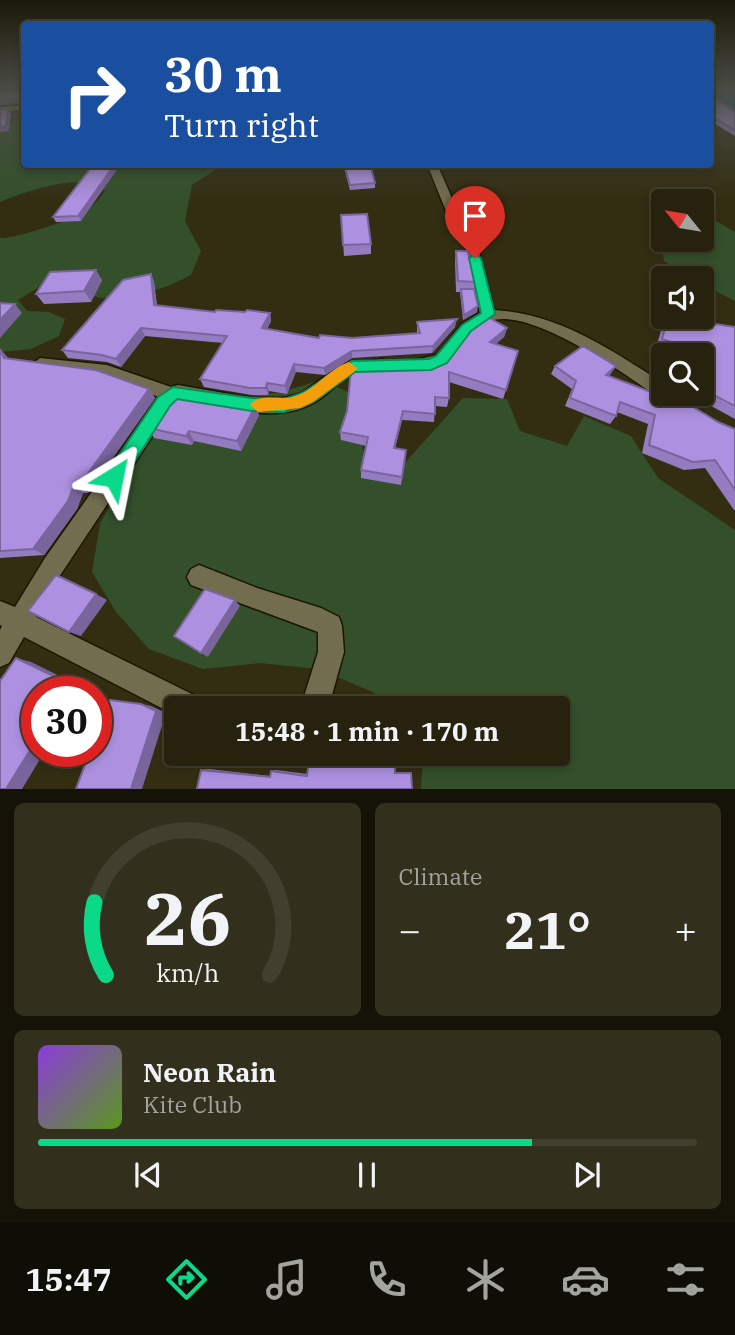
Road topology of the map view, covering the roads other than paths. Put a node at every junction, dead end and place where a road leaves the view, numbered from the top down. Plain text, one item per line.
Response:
1 (434, 168) edge
2 (488, 314) junction
3 (19, 361) edge
4 (651, 383) edge
5 (170, 395) junction
6 (198, 577) dead end
7 (10, 617) edge
8 (0, 654) edge
9 (168, 696) edge
10 (318, 696) edge

1 - 2 street
2 - 4 street
2 - 5 street
3 - 5 street
5 - 7 street
6 - 10 street
7 - 8 street
7 - 9 street

